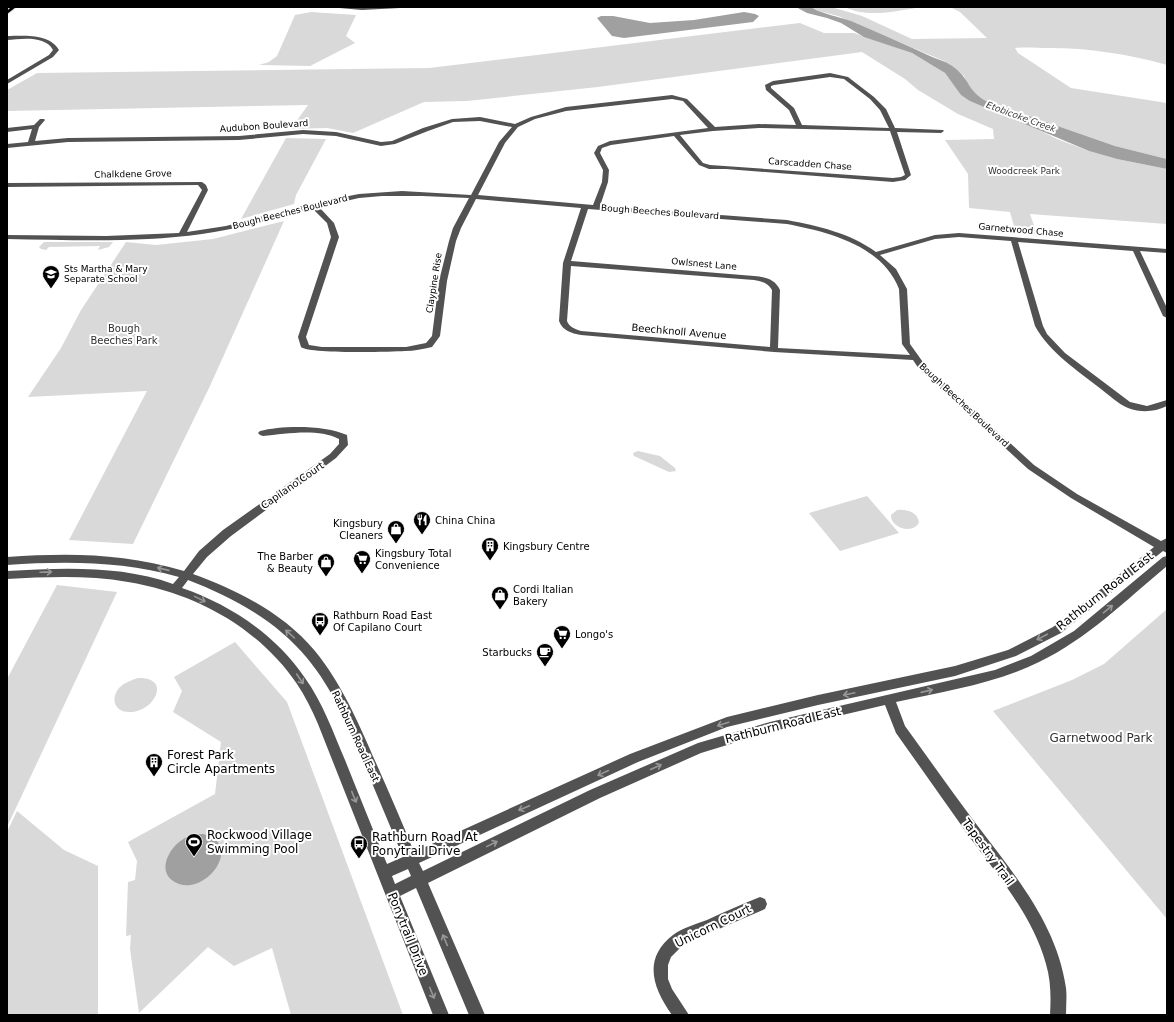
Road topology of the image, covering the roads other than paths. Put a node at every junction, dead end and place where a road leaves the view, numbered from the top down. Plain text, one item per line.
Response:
1 (14, 7) edge
2 (330, 7) edge
3 (400, 7) edge
4 (7, 13) edge
5 (7, 38) edge
6 (7, 82) edge
7 (42, 120) dead end
8 (516, 126) junction
9 (36, 127) junction
10 (799, 127) junction
11 (7, 130) edge
12 (713, 130) junction
13 (893, 130) junction
14 (941, 131) dead end
15 (676, 134) junction
16 (31, 143) junction
17 (7, 146) edge
18 (7, 185) edge
19 (473, 198) junction
20 (313, 205) junction
21 (585, 207) junction
22 (596, 207) junction
23 (182, 234) junction
24 (7, 237) edge
25 (1014, 239) junction
26 (1135, 248) junction
27 (1167, 251) edge
28 (875, 254) junction
29 (567, 263) junction
30 (1167, 316) edge
31 (774, 350) junction
32 (915, 358) junction
33 (1167, 403) edge
34 (263, 433) dead end
35 (1165, 545) edge
36 (1167, 560) edge
37 (7, 561) edge
38 (7, 575) edge
39 (186, 575) junction
40 (176, 588) junction
41 (889, 699) junction
42 (411, 860) junction
43 (384, 873) junction
44 (419, 880) junction
45 (392, 893) junction
46 (760, 904) dead end
47 (440, 1015) edge
48 (477, 1015) edge
49 (681, 1015) edge
50 (1058, 1015) edge

1 - 4 main road
2 - 3 street
5 - 6 street
7 - 9 street
8 - 12 street, Claypine Rise
8 - 16 street, Audubon Boulevard
8 - 19 street, Claypine Rise
9 - 11 street
9 - 16 street
10 - 12 street
10 - 13 street
10 - 13 street
12 - 15 street
13 - 14 street
13 - 15 street, Carscadden Chase
15 - 22 street
16 - 17 street, Audubon Boulevard
18 - 23 street, Chalkdene Grove
19 - 20 street, Bough Beeches Boulevard
19 - 20 street, Claypine Rise
19 - 21 street, Bough Beeches Boulevard
20 - 23 street, Bough Beeches Boulevard
21 - 22 street, Bough Beeches Boulevard
21 - 29 street, Beechknoll Avenue
22 - 28 street, Bough Beeches Boulevard
23 - 24 street, Bough Beeches Boulevard
25 - 26 street, Garnetwood Chase
25 - 28 street, Garnetwood Chase
25 - 33 street
26 - 27 street, Garnetwood Chase
26 - 30 street
28 - 32 street, Bough Beeches Boulevard
29 - 31 street, Owlsnest Lane
29 - 31 street, Beechknoll Avenue
31 - 32 street, Beechknoll Avenue
32 - 35 street, Bough Beeches Boulevard
34 - 39 street, Capilano Court
35 -> 42 street, Rathburn Road East
41 -> 36 street, Rathburn Road East
39 -> 37 street, Rathburn Road East
38 -> 40 street
39 - 40 street, Capilano Court
42 -> 39 street, Rathburn Road East
40 -> 43 street, Ponytrail Drive
44 -> 41 street, Rathburn Road East
41 - 50 street, Tapestry Trail
42 - 43 street, Rathburn Road East
42 - 44 street
43 - 45 street, Ponytrail Drive
44 - 45 street, Rathburn Road East
48 -> 44 street
45 -> 47 street, Ponytrail Drive
46 - 49 street, Unicorn Court

